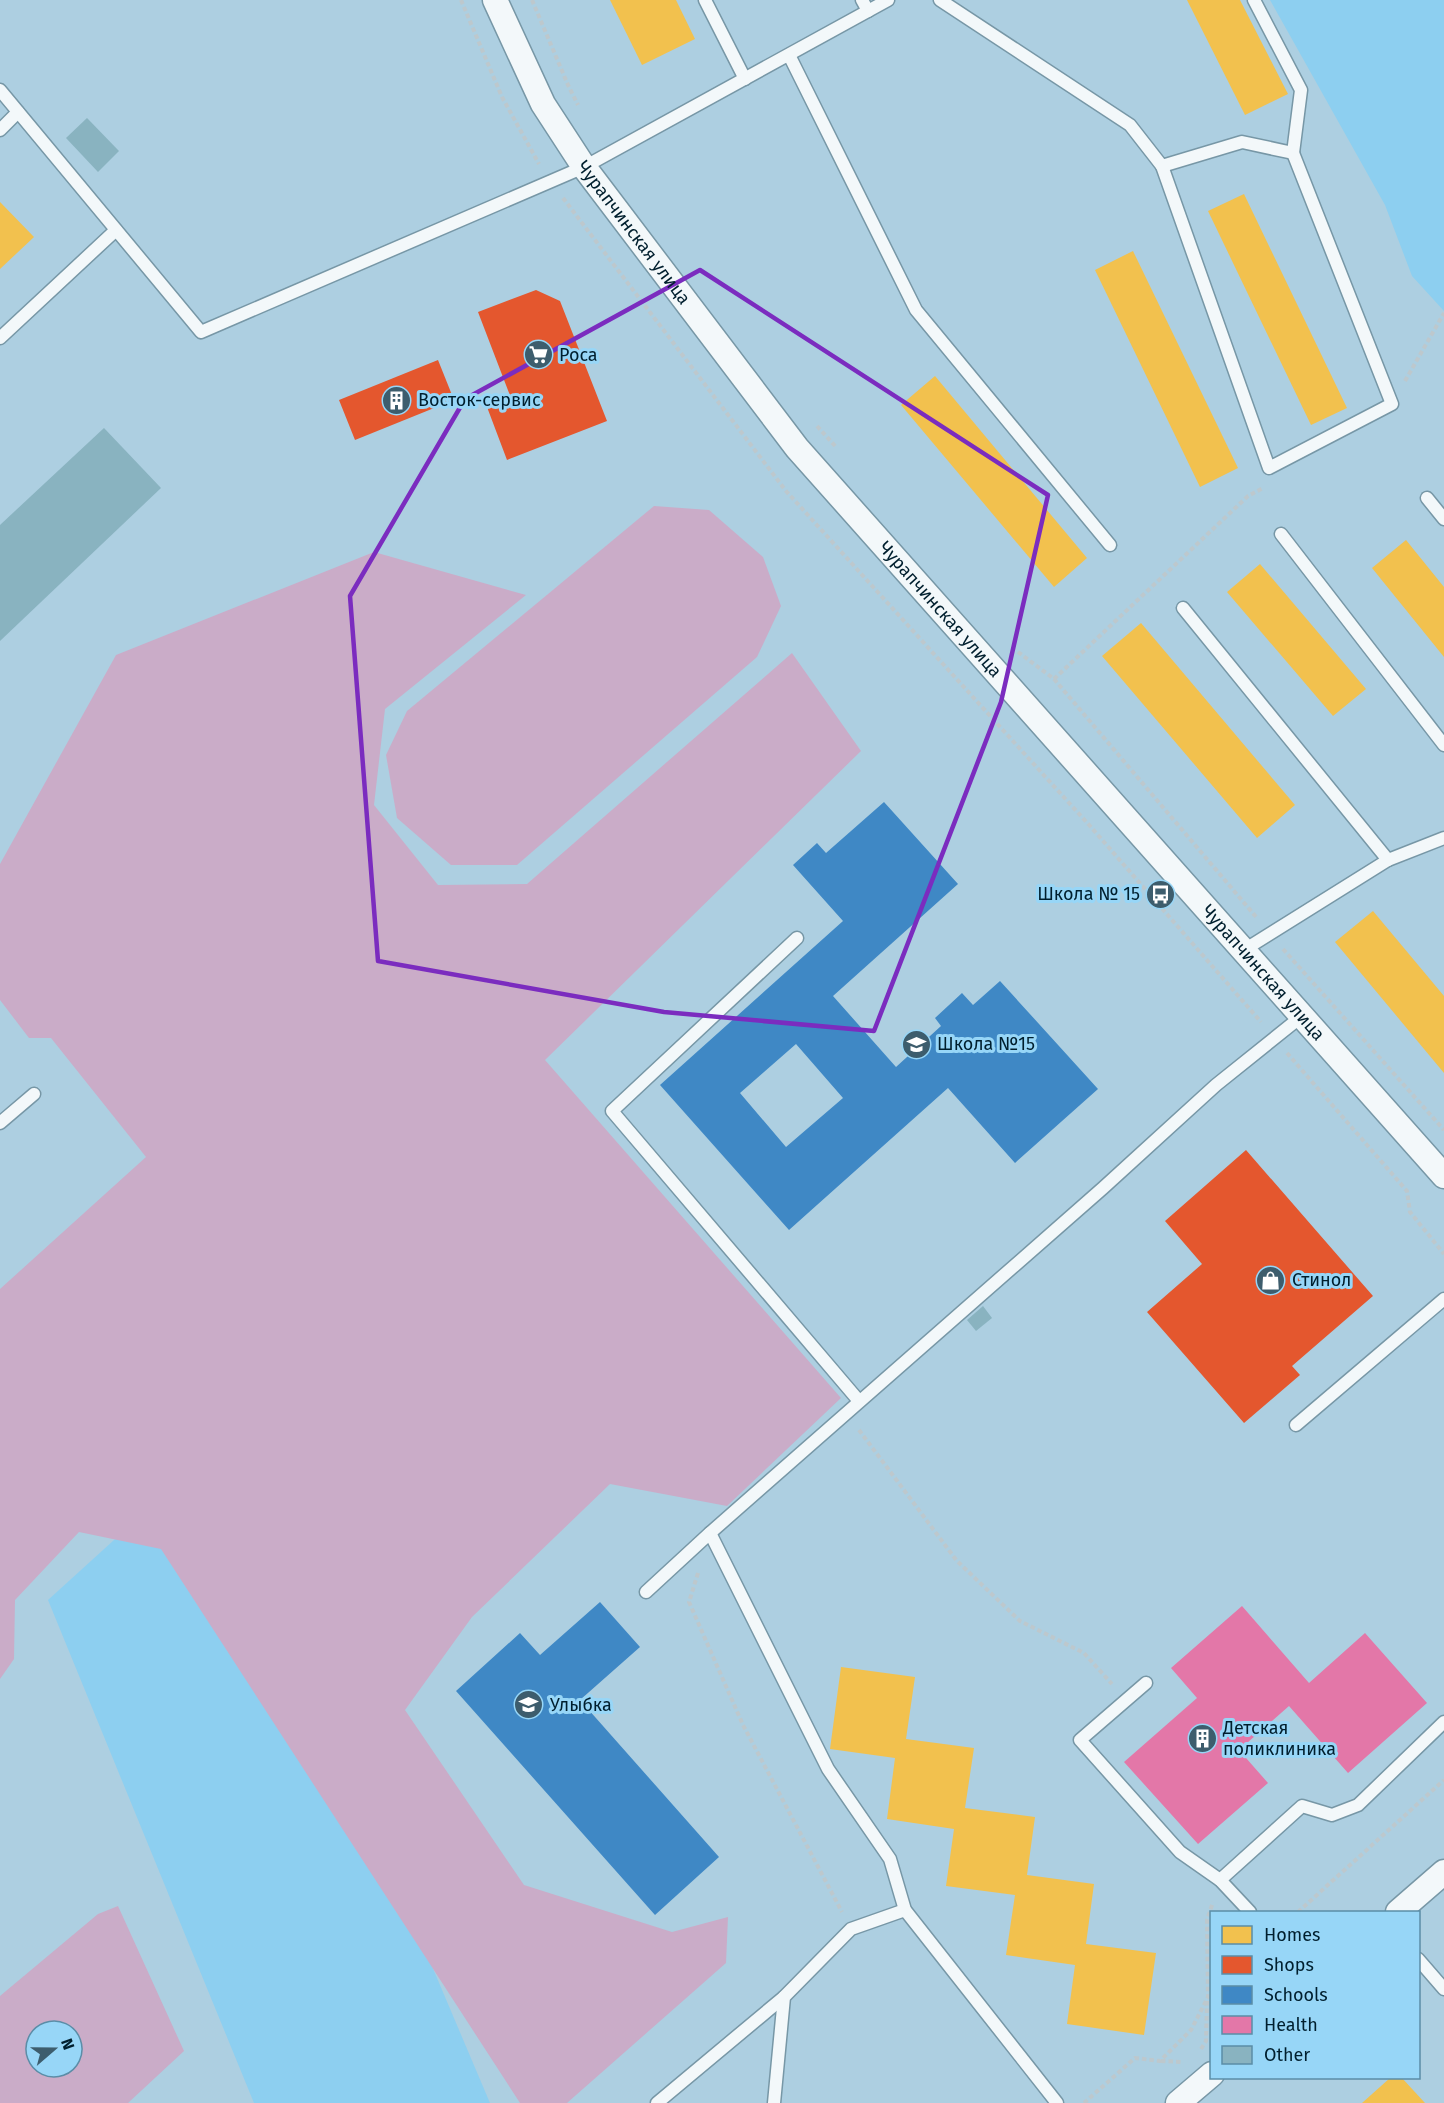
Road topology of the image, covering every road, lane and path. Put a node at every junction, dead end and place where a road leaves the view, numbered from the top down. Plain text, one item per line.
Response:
1 (495, 0) edge
2 (532, 0) edge
3 (705, 0) edge
4 (888, 0) edge
5 (940, 0) edge
6 (1254, 0) edge
7 (865, 6) edge
8 (789, 55) junction
9 (745, 79) junction
10 (0, 90) edge
11 (578, 105) dead end
12 (18, 112) junction
13 (0, 130) edge
14 (1293, 153) junction
15 (1162, 166) junction
16 (584, 167) junction
17 (116, 230) junction
18 (1444, 313) edge
19 (0, 338) edge
20 (1392, 404) junction
21 (811, 420) dead end
22 (842, 455) dead end
23 (1268, 485) dead end
24 (1427, 498) dead end
25 (1444, 519) edge
26 (1281, 534) dead end
27 (1110, 545) dead end
28 (1183, 608) dead end
29 (1013, 647) dead end
30 (1054, 680) junction
31 (1444, 746) edge
32 (1444, 838) edge
33 (1388, 860) junction
34 (1270, 934) junction
35 (797, 938) dead end
36 (1244, 950) junction
37 (1302, 1016) junction
38 (34, 1094) dead end
39 (0, 1123) edge
40 (1444, 1130) edge
41 (1444, 1176) edge
42 (1444, 1299) edge
43 (860, 1401) junction
44 (846, 1412) junction
45 (1296, 1425) dead end
46 (710, 1533) junction
47 (646, 1592) dead end
48 (1146, 1683) dead end
49 (1126, 1700) junction
50 (1444, 1722) edge
51 (1444, 1780) edge
52 (1444, 1872) edge
53 (1220, 1880) junction
54 (905, 1910) junction
55 (1249, 1911) edge
56 (1299, 1911) edge
57 (1399, 1911) edge
58 (851, 1929) junction
59 (1420, 1960) edge
60 (1444, 1989) edge
61 (784, 1997) junction
62 (1208, 1997) junction
63 (1196, 2056) dead end
64 (1160, 2061) junction
65 (1202, 2069) edge
66 (657, 2103) edge
67 (774, 2103) edge
68 (1057, 2103) edge
69 (1084, 2103) edge
70 (1178, 2103) edge

1 - 16 street, Чурапчинская улица
2 - 11 path
3 - 9 lane
4 - 7 lane
5 - 15 lane
6 - 14 lane
7 - 8 lane
8 - 9 lane
8 - 27 lane
9 - 16 lane
10 - 12 lane
12 - 13 lane
12 - 17 lane
14 - 15 lane
14 - 20 lane
15 - 20 lane
16 - 17 lane
16 - 36 street, Чурапчинская улица
17 - 19 lane
18 - 20 path
21 - 22 path
23 - 30 path
24 - 25 lane
26 - 31 lane
28 - 33 lane
29 - 30 path
30 - 34 path
32 - 33 lane
33 - 34 lane
34 - 36 lane
34 - 40 path
35 - 43 lane
36 - 37 street, Чурапчинская улица
37 - 41 street, Чурапчинская улица
37 - 43 lane
38 - 39 lane
42 - 45 lane
43 - 44 lane
44 - 46 lane
44 - 49 path
46 - 47 lane
46 - 54 lane
46 - 58 path
48 - 49 lane
49 - 53 lane
50 - 53 lane
51 - 56 path
52 - 57 street
53 - 55 lane
53 - 62 path
54 - 58 lane
54 - 68 lane
58 - 61 lane
59 - 60 lane
61 - 66 lane
61 - 67 lane
62 - 63 path
62 - 64 path
64 - 65 path
64 - 69 path
65 - 70 street

